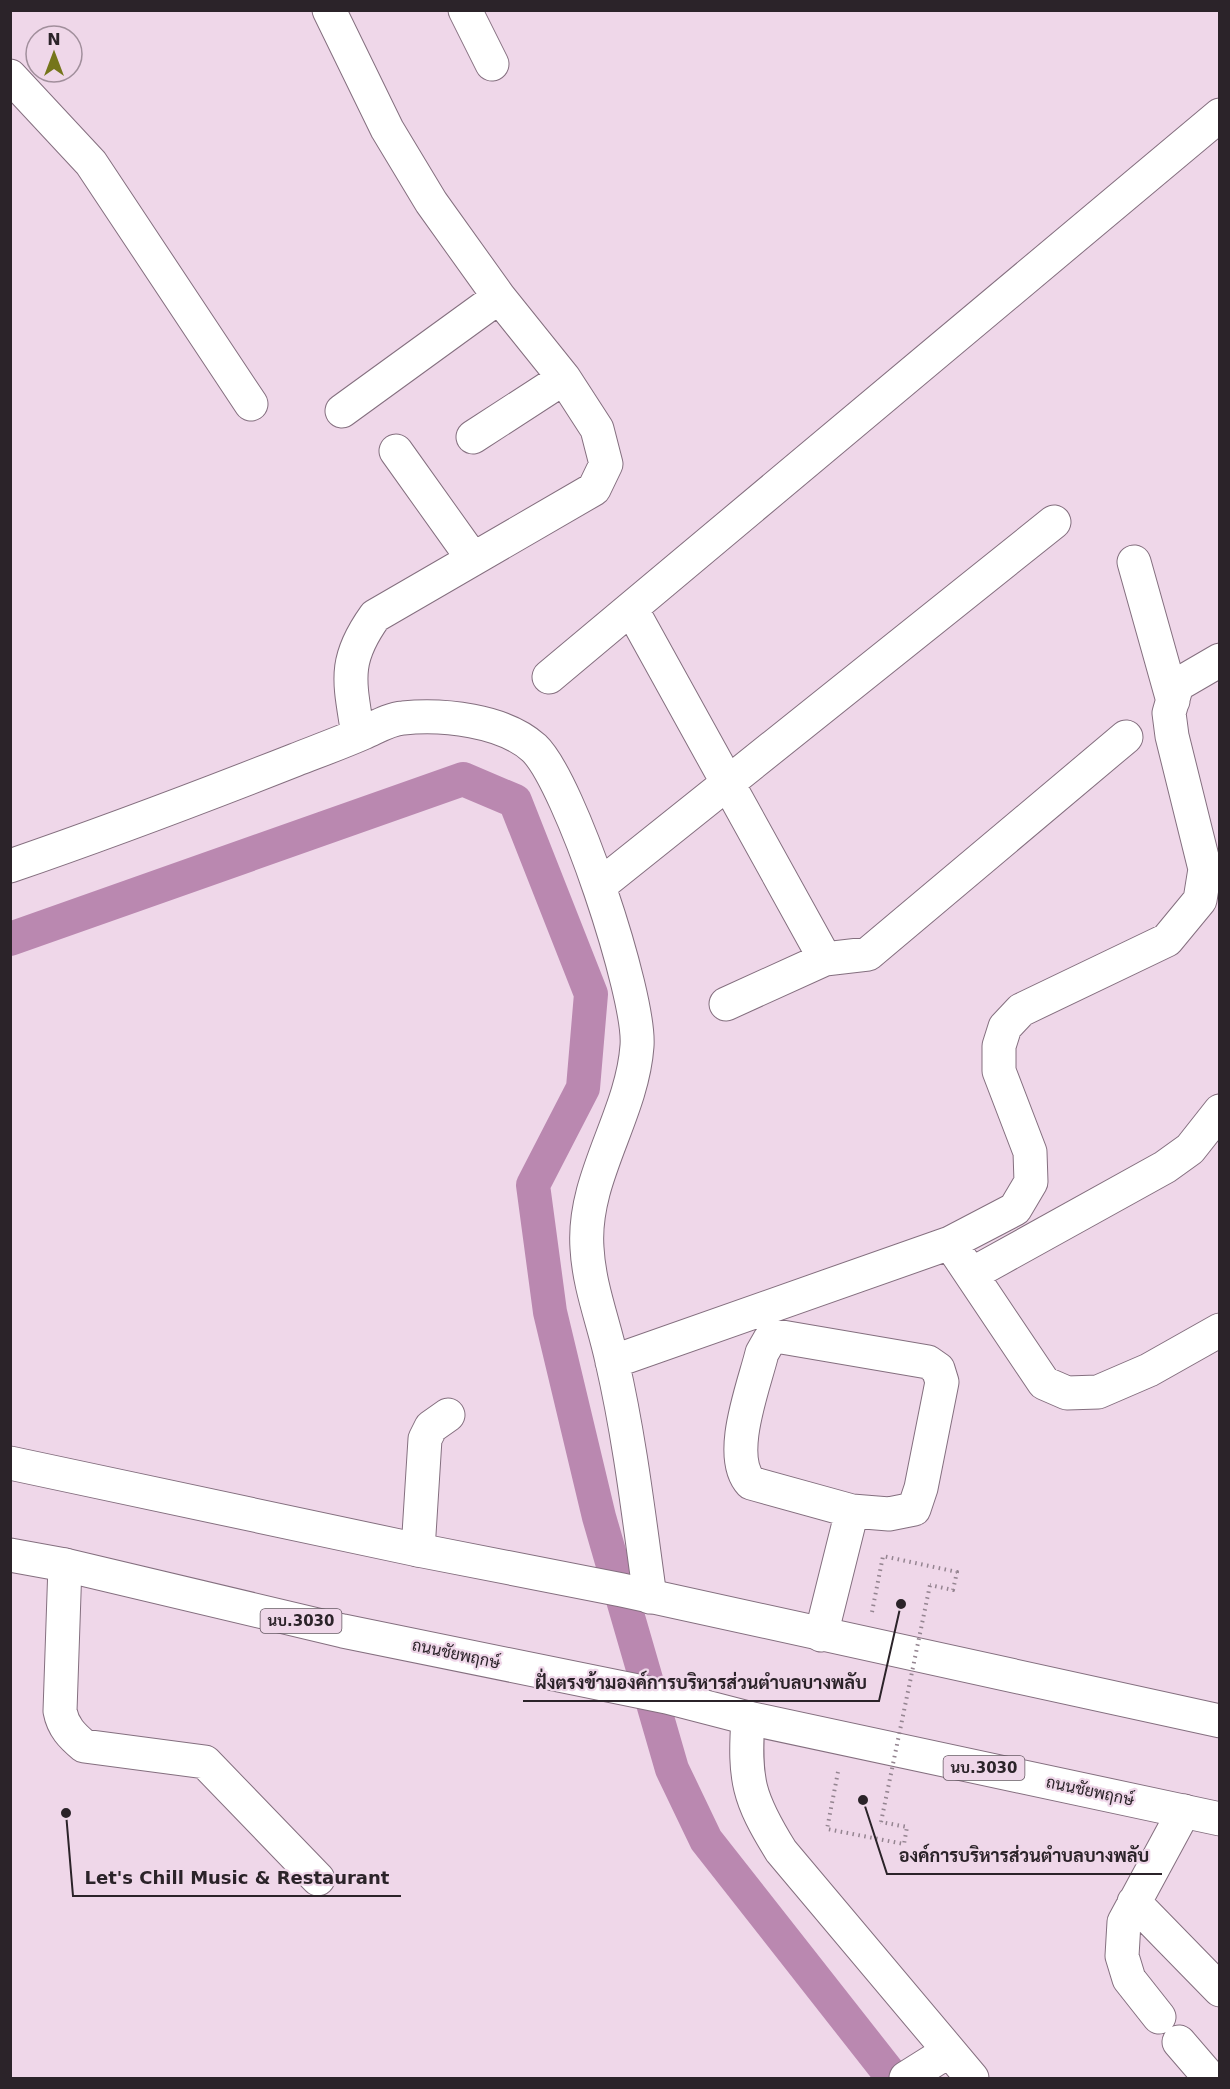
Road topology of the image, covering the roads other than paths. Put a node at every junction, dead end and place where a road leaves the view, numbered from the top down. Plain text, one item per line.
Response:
1 (328, 10) edge
2 (465, 10) edge
3 (492, 64) dead end
4 (10, 76) edge
5 (1220, 115) edge
6 (499, 297) junction
7 (564, 378) junction
8 (251, 404) dead end
9 (342, 411) dead end
10 (473, 437) dead end
11 (396, 451) dead end
12 (1054, 522) dead end
13 (473, 559) junction
14 (1134, 562) dead end
15 (632, 610) junction
16 (1220, 660) edge
17 (549, 677) dead end
18 (1173, 701) junction
19 (358, 735) junction
20 (1126, 737) dead end
21 (728, 783) junction
22 (10, 866) edge
23 (599, 886) junction
24 (825, 958) junction
25 (726, 1004) dead end
26 (1220, 1111) edge
27 (950, 1243) junction
28 (972, 1274) junction
29 (1220, 1330) edge
30 (612, 1362) junction
31 (448, 1414) dead end
32 (10, 1463) edge
33 (852, 1511) junction
34 (418, 1550) junction
35 (10, 1555) edge
36 (65, 1565) junction
37 (636, 1593) junction
38 (821, 1635) junction
39 (748, 1718) junction
40 (1220, 1721) edge
41 (1184, 1811) junction
42 (1220, 1819) edge
43 (318, 1879) dead end
44 (1134, 1902) junction
45 (1220, 1990) edge
46 (949, 2051) junction
47 (911, 2076) edge
48 (972, 2079) edge
49 (1210, 2079) edge

1 - 6 street
2 - 3 street
4 - 8 street
5 - 15 street
6 - 7 street
6 - 9 street
7 - 10 street
7 - 13 street
11 - 13 street
12 - 21 street
13 - 19 street
14 - 18 street
15 - 17 street
15 - 21 street
16 - 18 street
18 - 27 street
19 - 22 street
19 - 23 street
20 - 24 street
21 - 23 street
21 - 24 street
23 - 30 street
24 - 25 street
26 - 28 street
27 - 28 street
27 - 30 street
28 - 29 street
30 - 37 street
31 - 34 street
32 - 34 street
33 - 33 street
33 - 38 street
34 - 37 street
35 - 36 street, ถนนชัยพฤกษ์ / นบ.3030
36 - 39 street, ถนนชัยพฤกษ์ / นบ.3030
36 - 43 street
37 - 38 street
38 - 40 street
39 - 41 street, ถนนชัยพฤกษ์ / นบ.3030
39 - 46 street
41 - 42 street, ถนนชัยพฤกษ์ / นบ.3030
41 - 44 street
44 - 45 street
44 - 49 street
46 - 47 street
46 - 48 street

